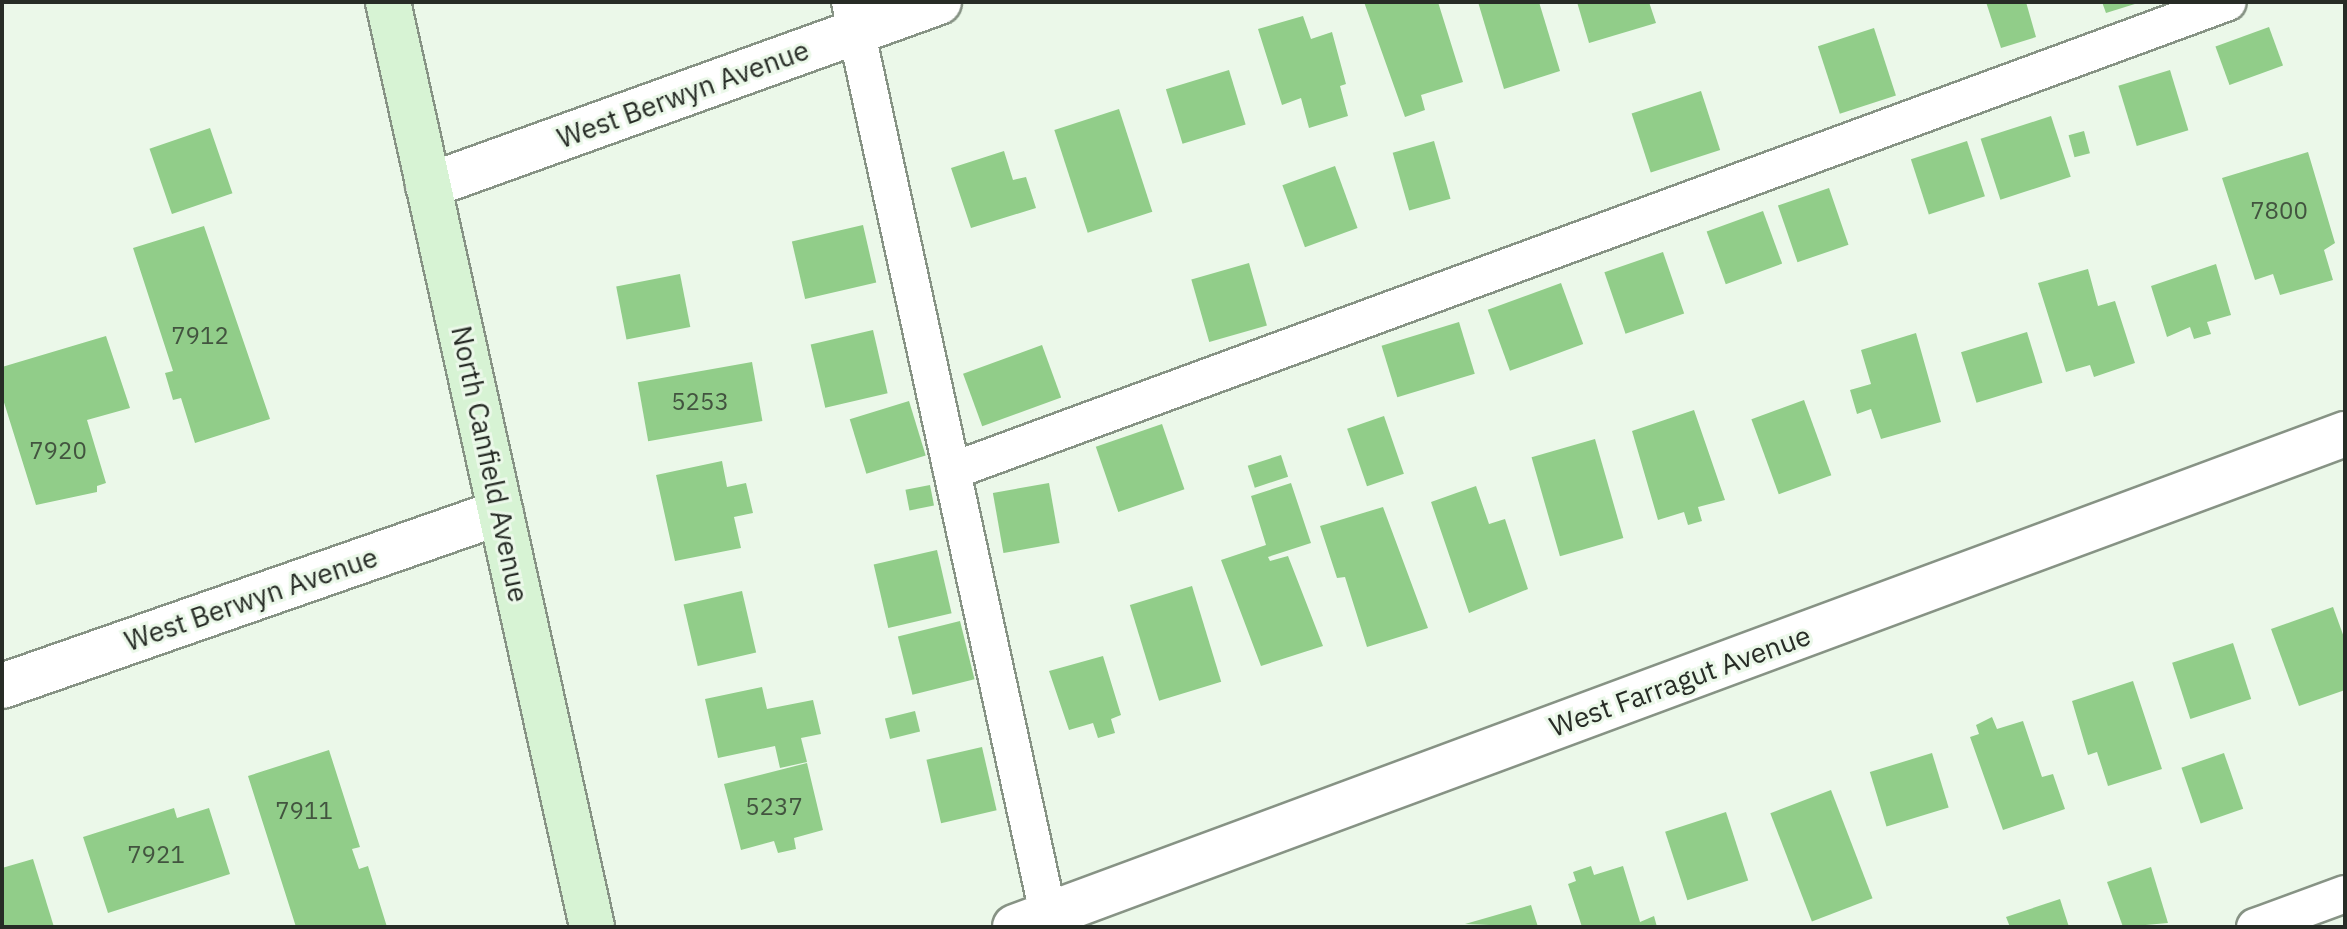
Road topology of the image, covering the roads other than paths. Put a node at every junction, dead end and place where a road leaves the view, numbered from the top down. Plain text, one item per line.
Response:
1 (388, 2) edge
2 (939, 2) edge
3 (2228, 2) edge
4 (853, 17) edge
5 (428, 186) junction
6 (2345, 434) edge
7 (952, 471) junction
8 (501, 512) junction
9 (2, 686) edge
10 (2345, 894) edge
11 (1038, 923) edge
12 (592, 927) edge
13 (2255, 927) edge

1 - 5 street, North Canfield Avenue
2 - 4 street, West Berwyn Avenue
3 - 7 lane
4 - 5 street, West Berwyn Avenue
4 - 7 lane
5 - 8 street, North Canfield Avenue
6 - 11 street, West Farragut Avenue
7 - 11 lane
8 - 9 street, West Berwyn Avenue
8 - 12 street, North Canfield Avenue
10 - 13 lane

